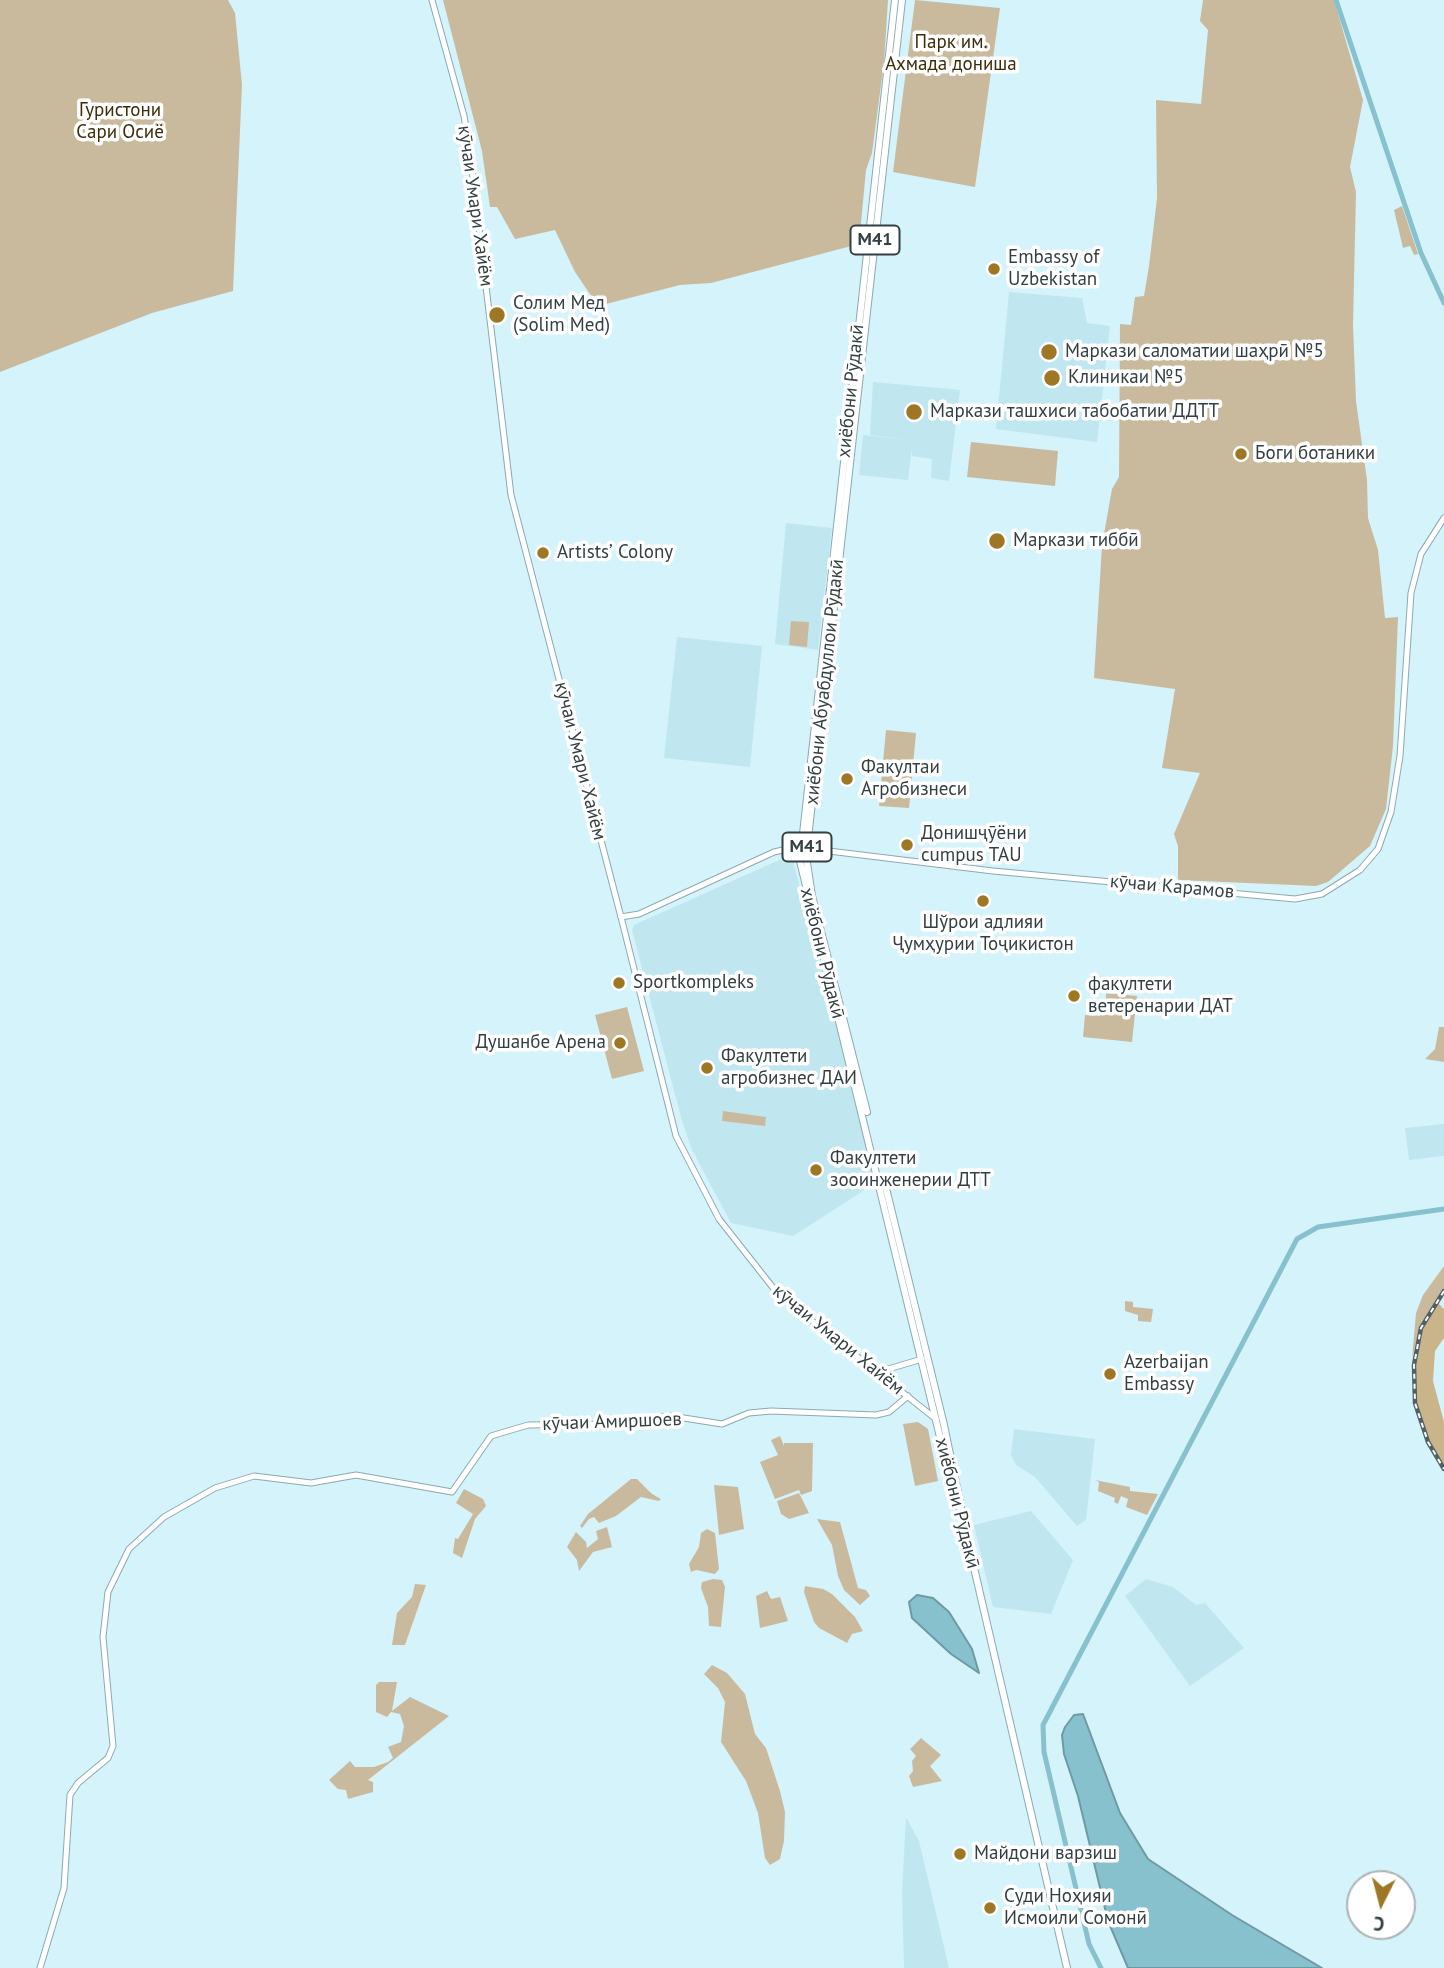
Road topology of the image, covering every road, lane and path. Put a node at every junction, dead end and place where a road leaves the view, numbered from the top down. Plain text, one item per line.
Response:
1 (432, 0) edge
2 (895, 0) edge
3 (902, 0) edge
4 (1444, 518) edge
5 (804, 848) junction
6 (621, 917) junction
7 (925, 1358) junction
8 (875, 1373) junction
9 (908, 1396) junction
10 (937, 1419) junction
11 (944, 1424) junction
12 (962, 1516) junction
13 (40, 1968) edge
14 (1067, 1968) edge

1 - 6 main road, кӯчаи Умари Хайём
2 - 5 highway, хиёбони Рӯдакӣ
3 - 5 highway, хиёбони Абуабдуллои Рӯдакӣ / M41
4 - 5 main road, кӯчаи Карамов
5 - 6 main road, кӯчаи Карамов
5 - 7 highway, хиёбони Абуабдуллои Рӯдакӣ / M41
6 - 8 main road, кӯчаи Умари Хайём
7 - 8 main road
7 - 10 highway, хиёбони Рӯдакӣ
7 - 11 highway, хиёбони Абуабдуллои Рӯдакӣ / M41
8 - 9 main road, кӯчаи Умари Хайём
9 - 10 main road, кӯчаи Умари Хайём
9 - 13 main road, кӯчаи Амиршоев
10 - 11 main road, кӯчаи Умари Хайём
10 - 12 highway, хиёбони Рӯдакӣ
11 - 12 highway, хиёбони Абуабдуллои Рӯдакӣ / M41
12 - 14 highway, хиёбони Рӯдакӣ

